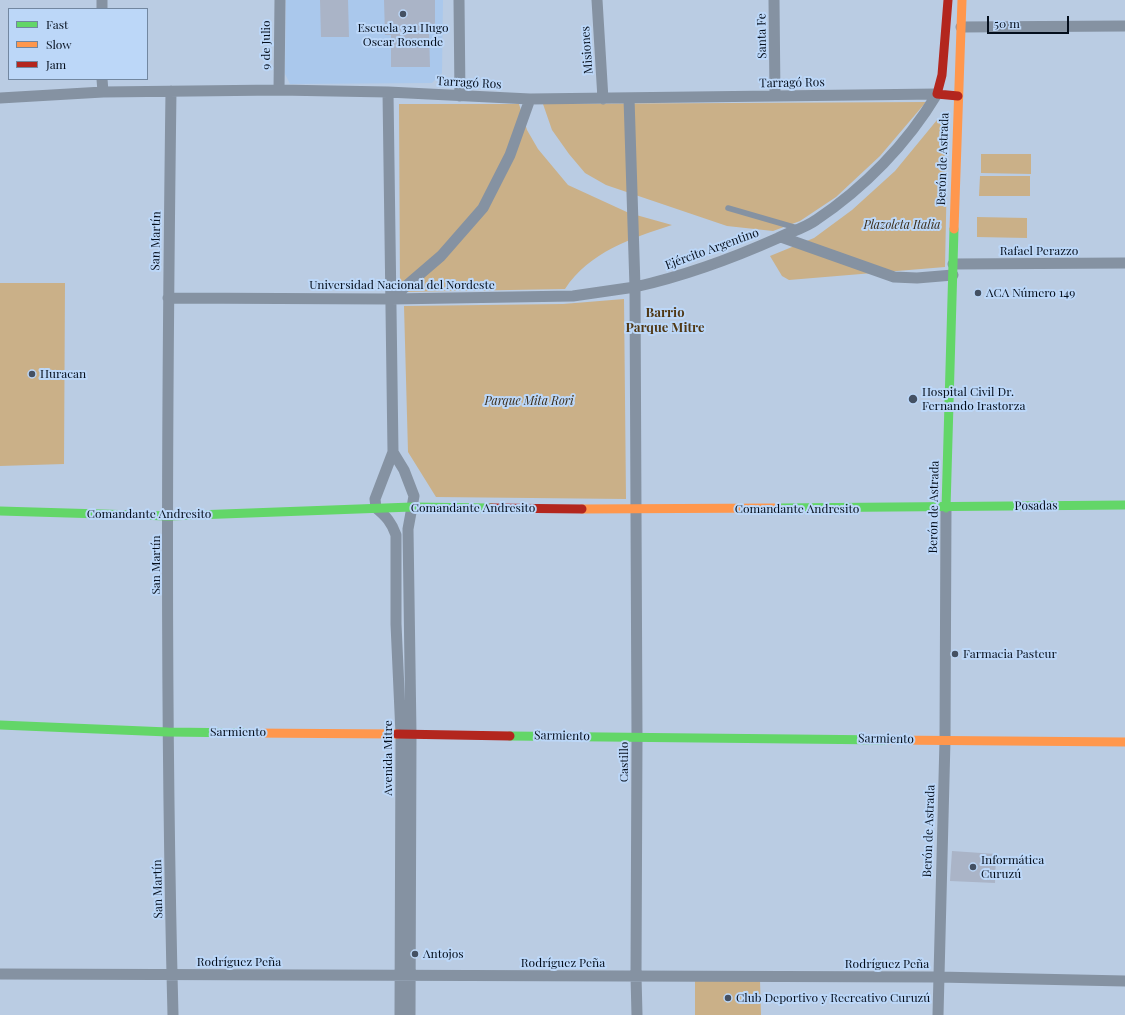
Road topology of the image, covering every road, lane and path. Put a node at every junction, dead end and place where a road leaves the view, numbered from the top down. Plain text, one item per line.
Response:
1 (280, 0) edge
2 (459, 0) edge
3 (596, 0) edge
4 (774, 0) edge
5 (948, 0) edge
6 (962, 0) edge
7 (1125, 26) edge
8 (961, 27) junction
9 (102, 80) edge
10 (279, 90) junction
11 (171, 91) junction
12 (102, 92) junction
13 (388, 92) junction
14 (937, 94) junction
15 (460, 96) junction
16 (775, 96) junction
17 (958, 96) junction
18 (0, 98) edge
19 (630, 98) junction
20 (530, 99) junction
21 (603, 99) junction
22 (728, 208) dead end
23 (799, 228) junction
24 (781, 237) junction
25 (1125, 263) edge
26 (953, 269) junction
27 (635, 287) junction
28 (168, 298) junction
29 (391, 299) junction
30 (394, 452) junction
31 (1125, 505) edge
32 (412, 507) junction
33 (376, 508) junction
34 (946, 508) junction
35 (635, 509) junction
36 (0, 511) edge
37 (169, 516) junction
38 (0, 725) edge
39 (168, 732) junction
40 (406, 734) junction
41 (637, 737) junction
42 (945, 740) junction
43 (1125, 742) edge
44 (0, 974) edge
45 (172, 975) junction
46 (405, 975) junction
47 (636, 976) junction
48 (938, 977) junction
49 (1125, 981) edge
50 (173, 1015) edge
51 (400, 1015) edge
52 (410, 1015) edge
53 (637, 1015) edge
54 (938, 1015) edge

1 - 10 street, 9 de Julio
2 - 15 street
3 - 21 street, Misiones
4 - 16 street, Santa Fe
5 - 14 street
6 - 8 street, Berón de Astrada
7 - 8 street
8 - 17 street, Berón de Astrada
9 - 12 street
10 - 11 street, Tarragó Ros
10 - 13 street, Tarragó Ros
11 - 12 street, Tarragó Ros
11 - 28 street, San Martín
12 - 18 street, Tarragó Ros
13 - 15 street, Tarragó Ros
13 - 29 street
14 - 16 street, Tarragó Ros
14 - 17 street
14 - 23 street, Ejército Argentino
15 - 20 street, Tarragó Ros
16 - 19 street, Tarragó Ros
17 - 26 street, Berón de Astrada
19 - 21 street, Tarragó Ros
19 - 27 street
20 - 21 street, Tarragó Ros
20 - 29 street
22 - 23 lane
23 - 24 street, Ejército Argentino
24 - 26 street, Rafael Perazzo
24 - 27 street, Ejército Argentino
25 - 26 street, Rafael Perazzo
26 - 34 street, Berón de Astrada
27 - 29 street, Universidad Nacional del Nordeste
27 - 35 street
28 - 29 street, Universidad Nacional del Nordeste
28 - 37 street, San Martín
29 - 30 street
30 - 32 street, Avenida Mitre
30 - 33 street
31 - 34 street, Posadas
32 - 33 street, Comandante Andresito
32 - 35 street, Comandante Andresito
32 - 40 street, Avenida Mitre
33 - 37 street, Comandante Andresito
33 - 40 street, Avenida Mitre
34 - 35 street, Comandante Andresito
34 - 42 street, Berón de Astrada
35 - 41 street, Castillo
36 - 37 street, Comandante Andresito
37 - 39 street, San Martín
38 - 39 street, Sarmiento
39 - 40 street, Sarmiento
39 - 45 street, San Martín
40 - 41 street, Sarmiento
40 - 46 street, Avenida Mitre
41 - 42 street, Sarmiento
41 - 47 street, Castillo
42 - 43 street, Sarmiento
42 - 48 street, Berón de Astrada
44 - 45 street, Rodríguez Peña
45 - 46 street, Rodríguez Peña
45 - 50 street, San Martín
46 - 47 street, Rodríguez Peña
46 - 51 street, Avenida Mitre
46 - 52 street, Avenida Mitre
47 - 48 street, Rodríguez Peña
47 - 53 street, Castillo
48 - 49 street, Rodríguez Peña
48 - 54 street, Berón de Astrada

